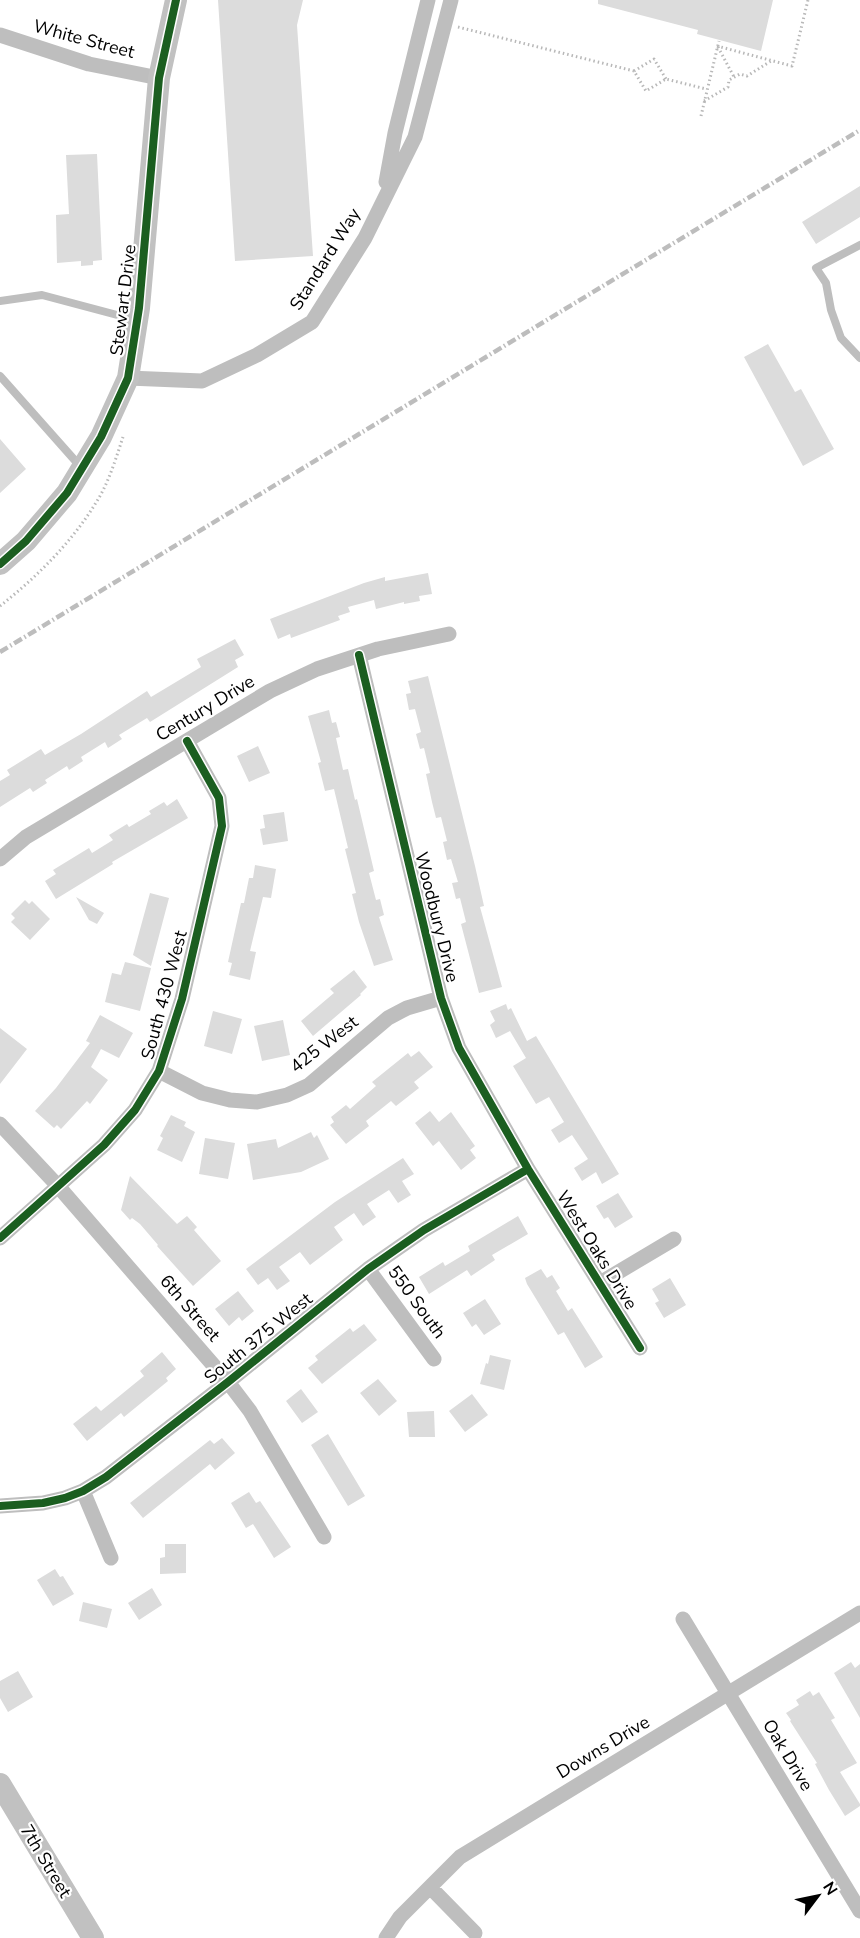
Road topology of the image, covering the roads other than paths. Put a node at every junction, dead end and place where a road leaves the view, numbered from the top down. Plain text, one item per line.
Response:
1 (176, 0) edge
2 (428, 0) edge
3 (450, 0) edge
4 (0, 35) edge
5 (159, 78) junction
6 (382, 202) junction
7 (860, 245) edge
8 (0, 301) edge
9 (137, 321) junction
10 (860, 358) edge
11 (0, 376) edge
12 (128, 378) junction
13 (82, 469) junction
14 (0, 564) edge
15 (450, 633) dead end
16 (359, 655) junction
17 (187, 741) junction
18 (0, 859) edge
19 (441, 998) junction
20 (159, 1071) junction
21 (0, 1124) edge
22 (528, 1169) junction
23 (58, 1186) junction
24 (0, 1238) edge
25 (674, 1239) dead end
26 (368, 1269) junction
27 (600, 1283) junction
28 (640, 1348) dead end
29 (434, 1359) dead end
30 (228, 1382) junction
31 (83, 1491) junction
32 (0, 1506) edge
33 (324, 1537) dead end
34 (111, 1558) dead end
35 (860, 1613) edge
36 (683, 1618) dead end
37 (729, 1693) junction
38 (0, 1784) edge
39 (430, 1887) junction
40 (860, 1911) edge
41 (475, 1933) dead end
42 (93, 1938) edge
43 (386, 1938) edge

1 - 5 street, Stewart Drive
2 - 6 street, Standard Way
3 - 6 street, Standard Way
4 - 5 street, White Street
5 - 9 street, Stewart Drive
6 - 12 street, Standard Way
7 - 10 lane
8 - 9 lane
9 - 12 street, Stewart Drive
11 - 13 lane
12 - 13 street, Stewart Drive
13 - 14 street, Stewart Drive
15 - 16 street, Century Drive
16 - 17 street, Century Drive
16 - 19 street, Woodbury Drive
17 - 18 street, Century Drive
17 - 20 street, South 430 West
19 - 20 street, 425 West
19 - 22 street, Woodbury Drive
20 - 23 street, South 430 West
21 - 23 street, 6th Street
22 - 26 street, South 375 West
22 - 27 street, West Oaks Drive
23 - 24 street, South 430 West
23 - 30 street, 6th Street
25 - 27 street
26 - 29 street, 550 South
26 - 30 street, South 375 West
27 - 28 street, West Oaks Drive
30 - 31 street, South 375 West
30 - 33 street, 6th Street
31 - 32 street, South 375 West
31 - 34 street
35 - 37 street, Downs Drive
36 - 37 street, Oak Drive
37 - 39 street, Downs Drive
37 - 40 street, Oak Drive
38 - 42 street, 7th Street
39 - 41 street
39 - 43 street, Downs Drive

